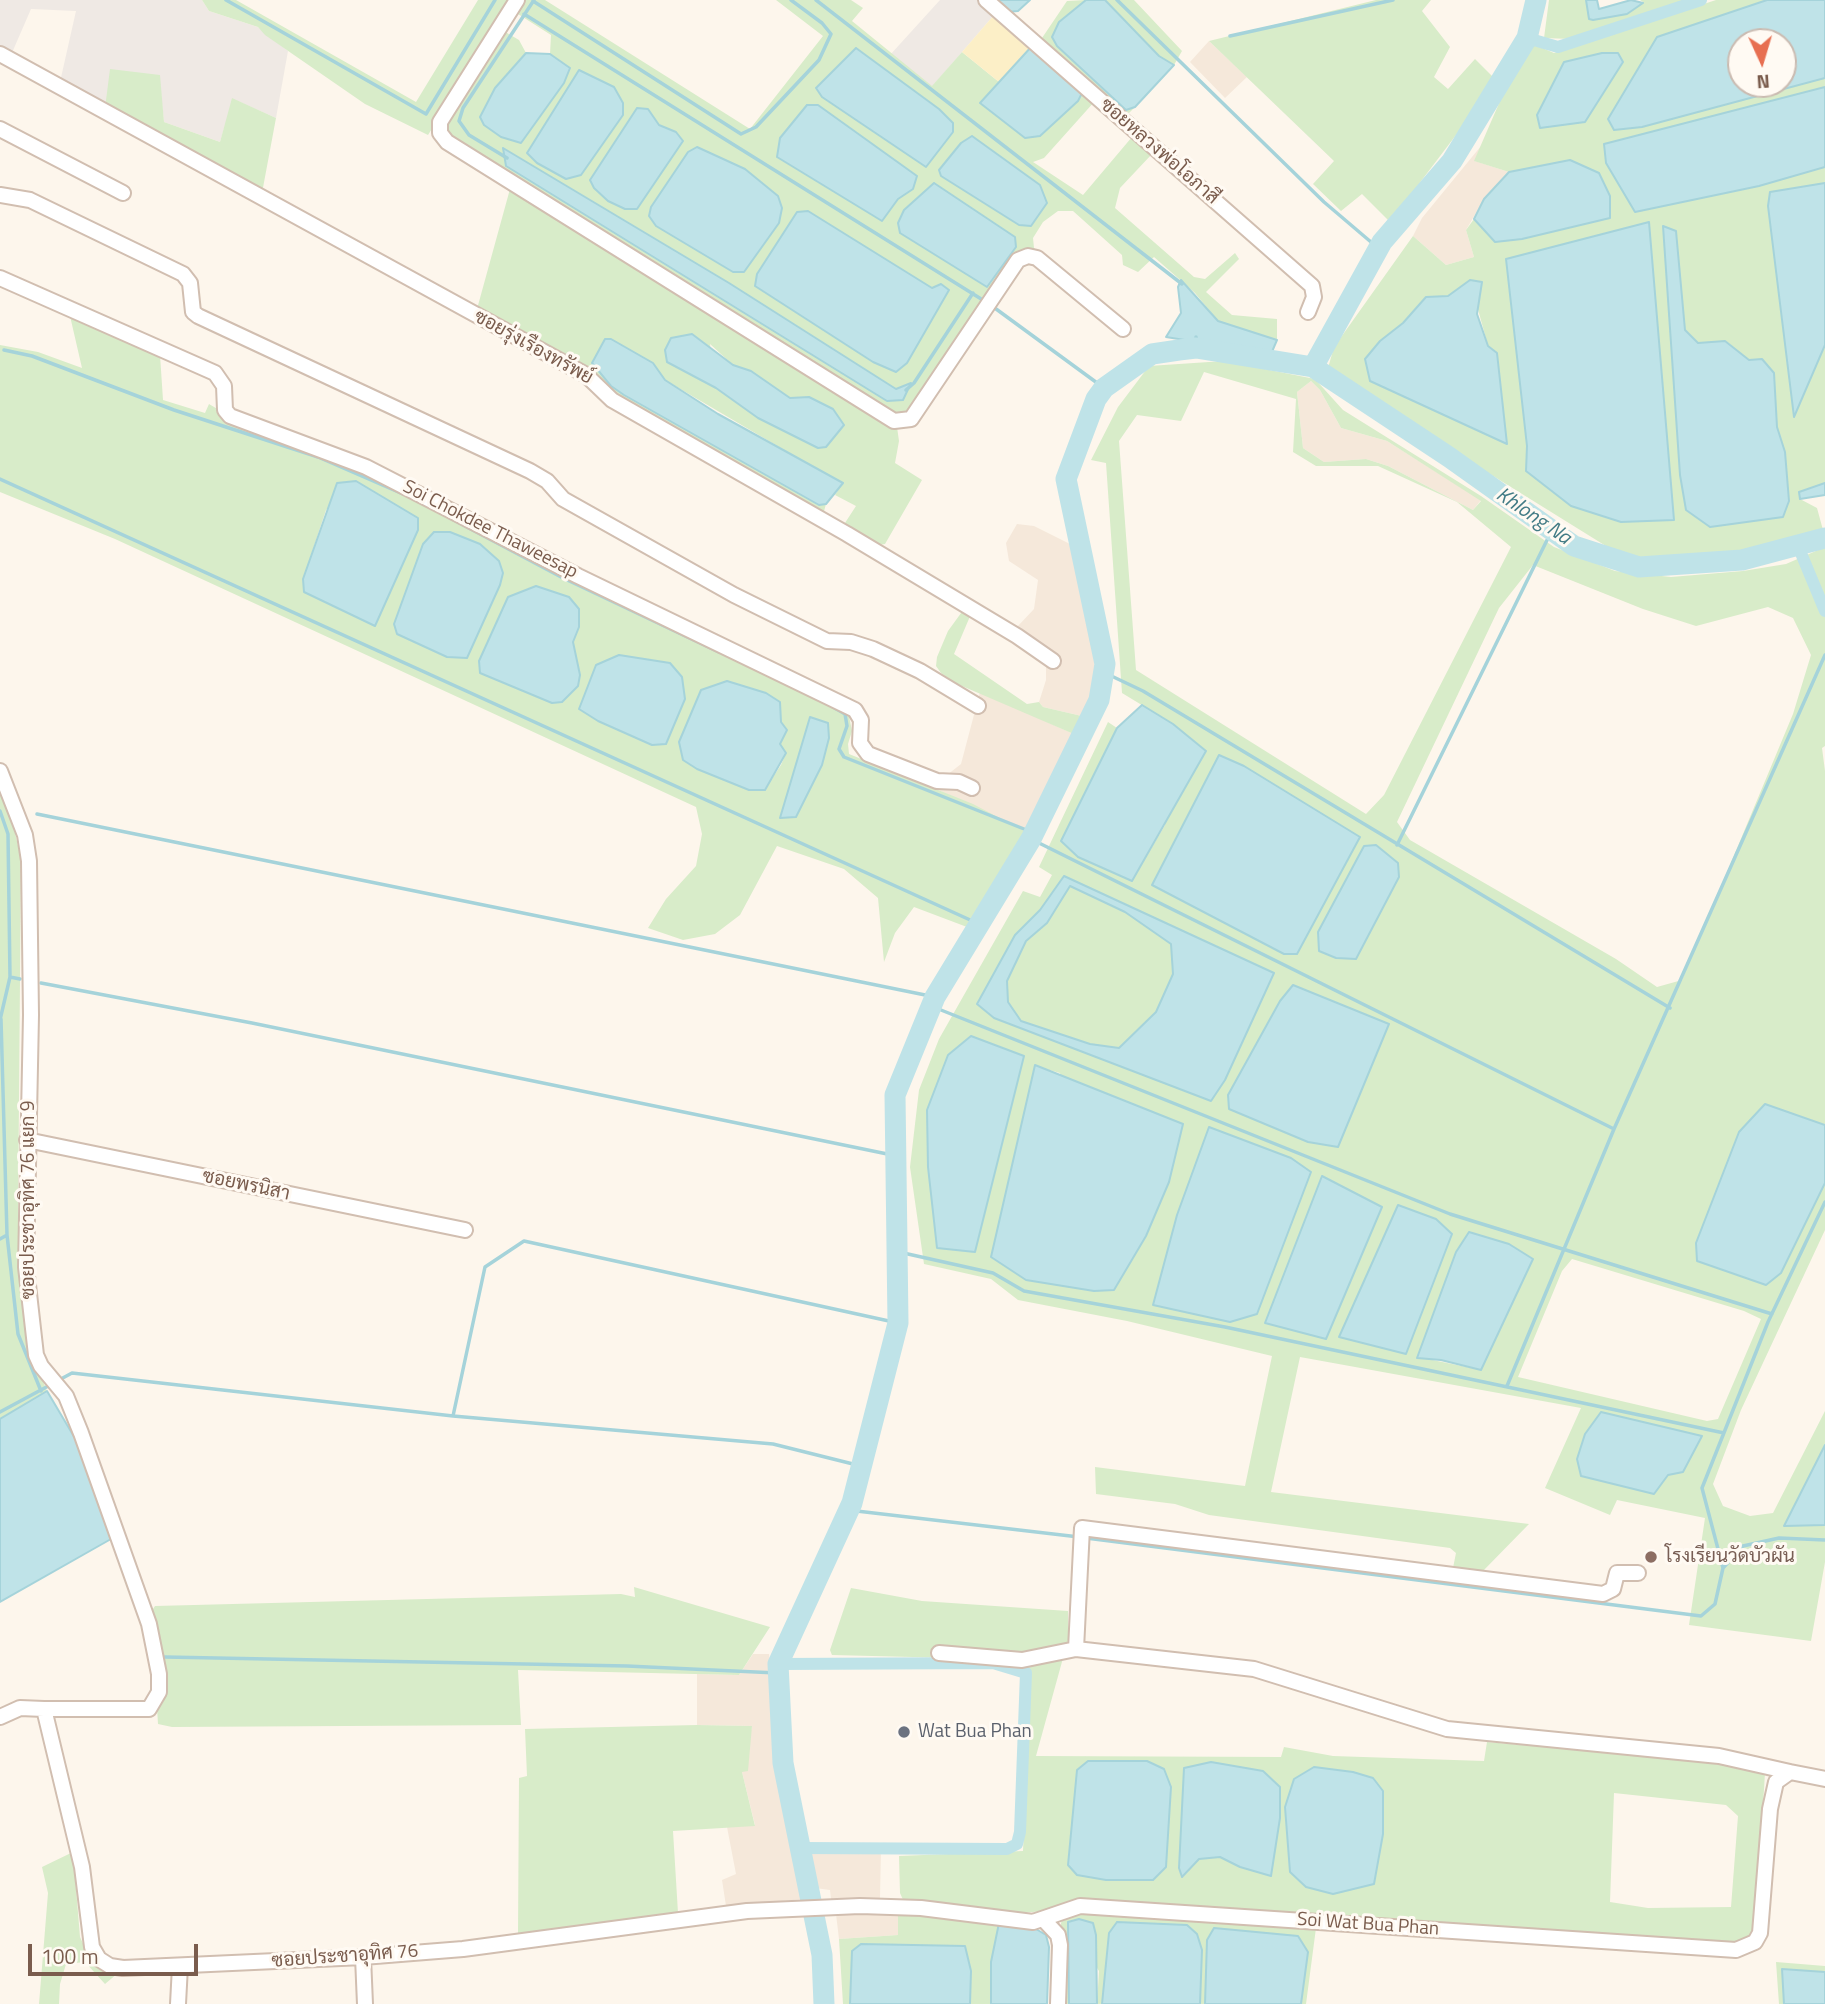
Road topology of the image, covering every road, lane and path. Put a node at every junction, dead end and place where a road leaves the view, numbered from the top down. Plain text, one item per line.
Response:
1 (517, 0) edge
2 (986, 0) edge
3 (0, 54) edge
4 (0, 129) edge
5 (123, 193) dead end
6 (0, 195) edge
7 (0, 278) edge
8 (1308, 312) dead end
9 (1123, 329) dead end
10 (1053, 662) dead end
11 (978, 706) dead end
12 (0, 771) edge
13 (972, 788) dead end
14 (27, 1140) junction
15 (465, 1230) dead end
16 (1638, 1573) dead end
17 (1076, 1649) junction
18 (939, 1653) dead end
19 (44, 1709) junction
20 (0, 1717) edge
21 (1790, 1772) junction
22 (1825, 1779) edge
23 (767, 1909) joint
24 (1043, 1919) junction
25 (363, 1957) junction
26 (180, 1966) junction
27 (178, 2004) edge
28 (365, 2004) edge
29 (1058, 2004) edge

1 - 9 street
2 - 8 street, ซอยหลวงพ่อโอภาสี
3 - 10 street, ซอยรุ่งเรืองทรัพย์
4 - 5 street
6 - 11 street
7 - 13 street, Soi Chokdee Thaweesap
12 - 14 street, ซอยประชาอุทิศ 76 แยก 9
14 - 15 street, ซอยพรนิสา
14 - 19 street, ซอยประชาอุทิศ 76 แยก 9
16 - 17 street
17 - 18 street
17 - 21 street
19 - 20 street
19 - 26 street, ซอยประชาอุทิศ 76
21 - 22 street
21 - 24 street, Soi Wat Bua Phan
23 - 24 street, Soi Wat Bua Phan
23 - 25 street, ซอยประชาอุทิศ 76
24 - 29 street
25 - 26 street, ซอยประชาอุทิศ 76
25 - 28 street
26 - 27 street

